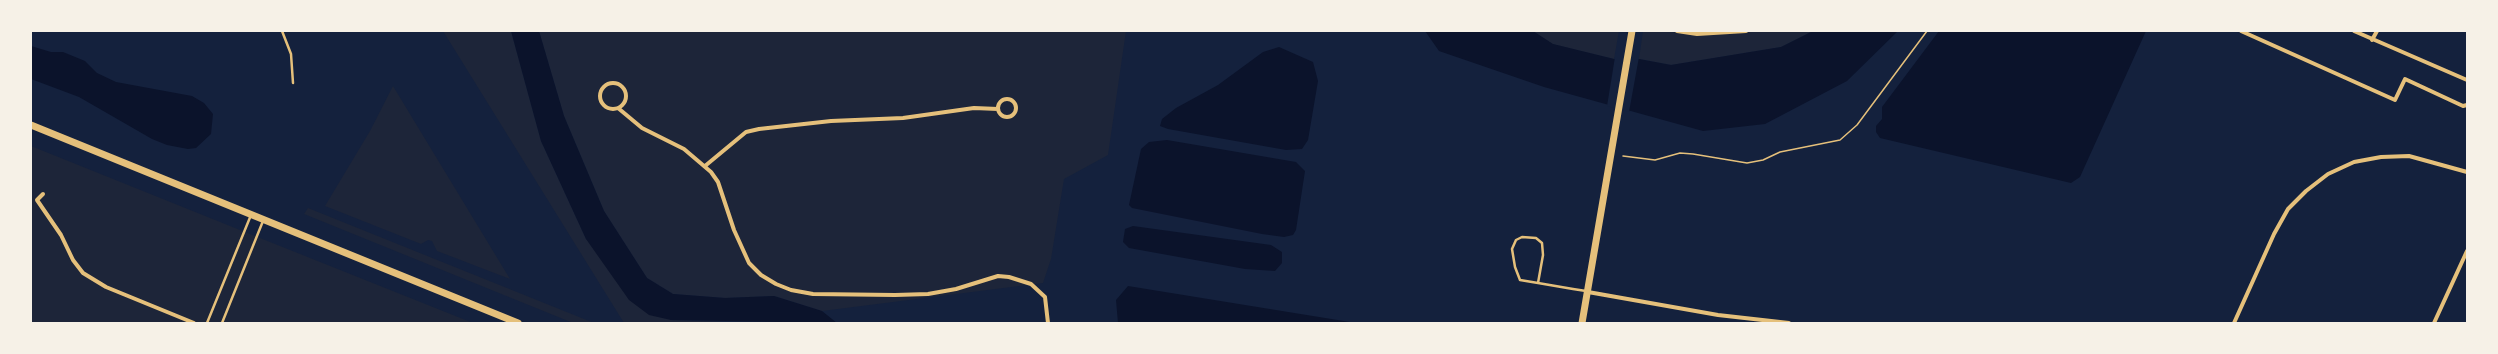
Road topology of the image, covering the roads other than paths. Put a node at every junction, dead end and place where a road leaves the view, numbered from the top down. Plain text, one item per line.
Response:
1 (282, 31) edge
2 (1632, 31) edge
3 (1677, 31) edge
4 (1746, 31) edge
5 (2241, 31) edge
6 (2354, 31) edge
7 (2377, 31) edge
8 (2372, 40) junction
9 (2467, 80) edge
10 (293, 83) dead end
11 (2467, 105) edge
12 (618, 108) junction
13 (998, 109) junction
14 (31, 125) edge
15 (705, 166) junction
16 (2467, 172) edge
17 (43, 194) dead end
18 (251, 215) junction
19 (263, 220) junction
20 (2467, 252) edge
21 (1538, 283) junction
22 (1588, 292) junction
23 (194, 323) edge
24 (207, 323) edge
25 (222, 323) edge
26 (518, 323) edge
27 (1048, 323) edge
28 (1582, 323) edge
29 (1789, 323) edge
30 (2234, 323) edge
31 (2434, 323) edge

1 - 10 lane
2 - 22 main road
3 - 4 street
5 - 11 street
6 - 8 street
7 - 8 street
8 - 9 street
12 - 12 street
12 - 15 street
13 - 13 street
13 - 15 street
14 - 18 main road
15 - 27 street
16 - 30 street
17 - 23 street
18 - 19 main road
18 - 24 lane
19 - 25 lane
19 - 26 main road
20 - 31 street
21 - 21 lane
21 - 22 lane
22 - 28 main road
22 - 29 street

